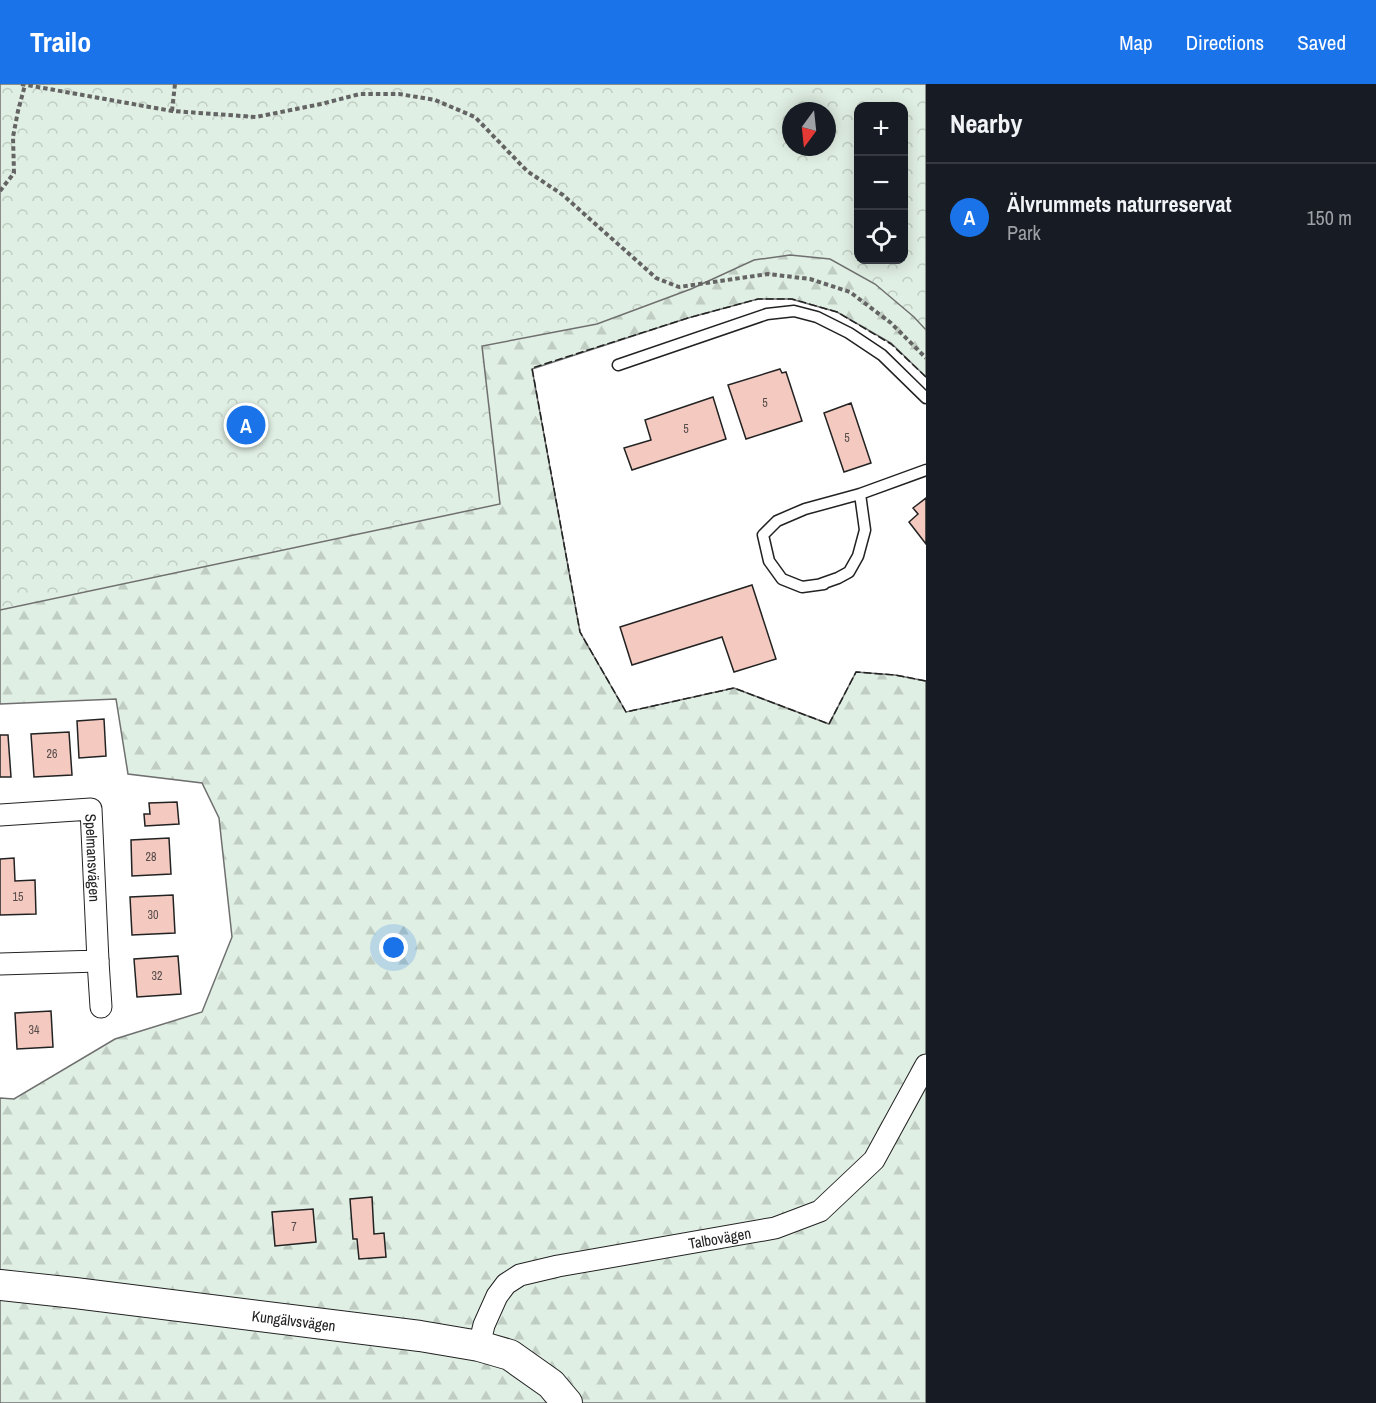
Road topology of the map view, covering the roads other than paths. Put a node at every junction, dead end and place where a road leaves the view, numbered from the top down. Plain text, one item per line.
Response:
1 (618, 364) dead end
2 (926, 398) edge
3 (926, 470) edge
4 (860, 494) junction
5 (0, 815) edge
6 (98, 961) junction
7 (0, 964) edge
8 (101, 1007) dead end
9 (926, 1065) edge
10 (0, 1285) edge
11 (479, 1346) junction
12 (567, 1403) edge

1 - 2 lane
3 - 4 lane
4 - 4 lane
5 - 6 street, Spelmansvägen
6 - 7 street
6 - 8 street, Spelmansvägen
9 - 11 street, Talbovägen
10 - 11 street, Kungälvsvägen
11 - 12 street, Kungälvsvägen

